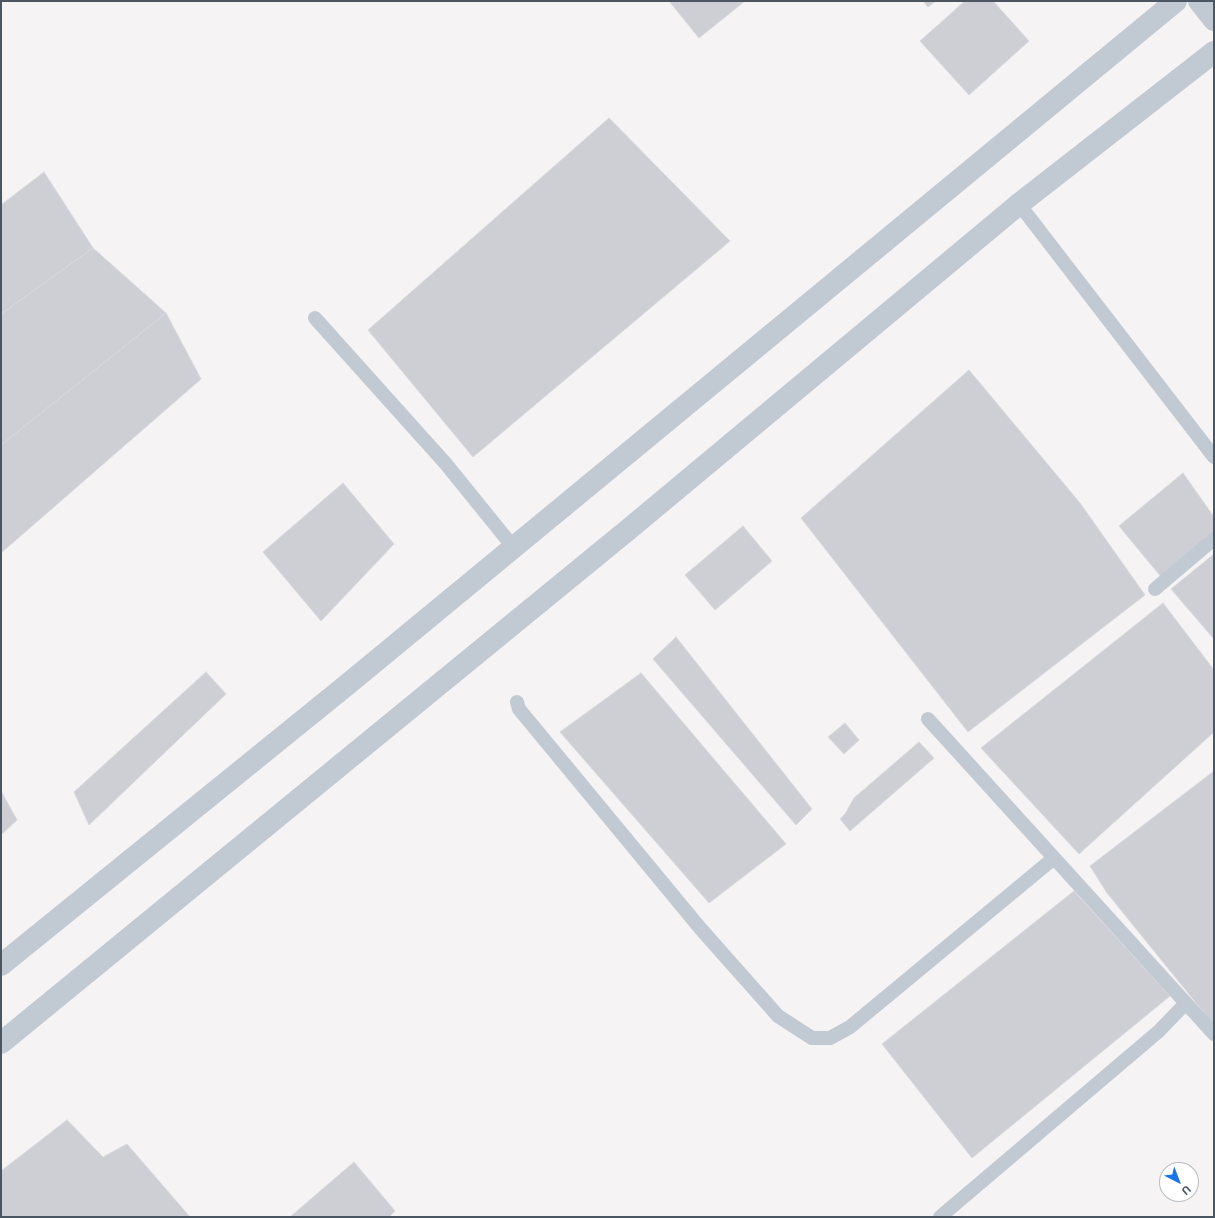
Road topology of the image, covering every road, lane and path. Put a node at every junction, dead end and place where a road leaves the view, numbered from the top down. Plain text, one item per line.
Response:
1 (1176, 1) edge
2 (1199, 1) edge
3 (1214, 20) edge
4 (1214, 52) edge
5 (1019, 204) junction
6 (315, 318) dead end
7 (1214, 457) edge
8 (1214, 539) edge
9 (514, 548) junction
10 (1155, 589) dead end
11 (517, 702) dead end
12 (928, 719) dead end
13 (1054, 858) junction
14 (1, 965) edge
15 (1186, 1004) junction
16 (1214, 1034) edge
17 (1, 1043) edge
18 (940, 1217) edge

1 - 9 street
2 - 3 street
4 - 5 street
5 - 7 lane
5 - 17 street
6 - 9 lane
8 - 10 lane
9 - 14 street
11 - 13 lane
12 - 13 lane
13 - 15 lane
15 - 16 lane
15 - 18 lane

